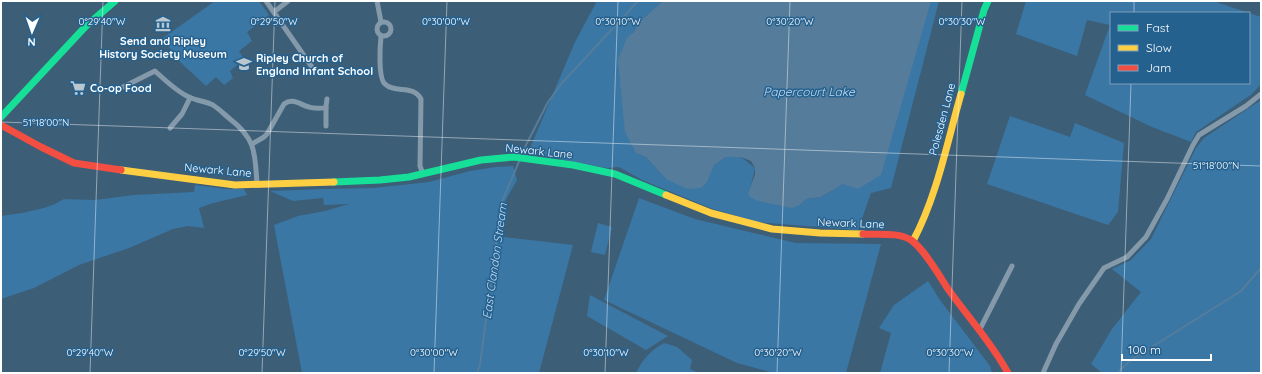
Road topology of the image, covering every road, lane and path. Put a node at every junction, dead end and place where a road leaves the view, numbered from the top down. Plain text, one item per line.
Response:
1 (115, 1) edge
2 (266, 1) edge
3 (288, 1) edge
4 (377, 1) edge
5 (988, 1) edge
6 (274, 12) junction
7 (381, 22) junction
8 (381, 36) junction
9 (314, 70) dead end
10 (123, 87) dead end
11 (1261, 94) edge
12 (190, 98) junction
13 (308, 99) dead end
14 (327, 99) dead end
15 (307, 107) junction
16 (326, 108) junction
17 (1, 117) edge
18 (1, 125) edge
19 (326, 126) dead end
20 (170, 128) dead end
21 (252, 144) junction
22 (423, 174) junction
23 (256, 184) junction
24 (913, 241) junction
25 (1012, 266) dead end
26 (979, 331) junction
27 (1008, 373) edge
28 (1043, 373) edge

1 - 17 main road
2 - 6 street
3 - 6 street
4 - 7 street
5 - 24 main road, Polesden Lane
6 - 9 street
7 - 8 street
7 - 8 street
8 - 22 street
10 - 12 street
11 - 28 street
12 - 20 street
12 - 21 street
13 - 15 street
14 - 16 street
15 - 16 street
15 - 21 street
16 - 19 street
18 - 23 main road, Newark Lane
21 - 23 street
22 - 23 main road, Newark Lane
22 - 24 main road, Newark Lane
24 - 26 main road
25 - 26 street
26 - 27 main road

